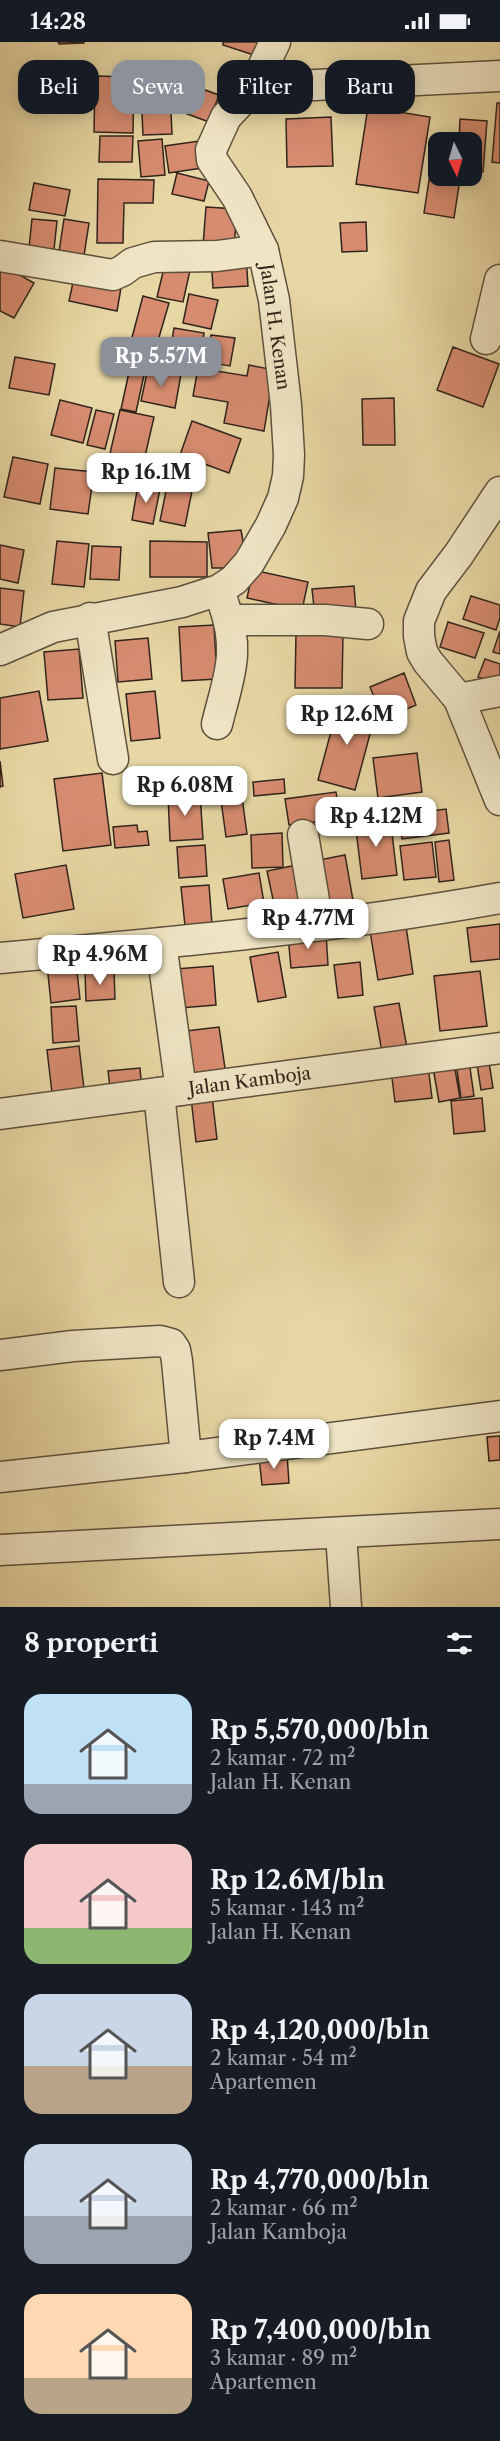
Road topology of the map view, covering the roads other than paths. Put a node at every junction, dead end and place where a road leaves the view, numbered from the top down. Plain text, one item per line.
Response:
1 (275, 42) edge
2 (266, 60) edge
3 (500, 76) edge
4 (313, 85) edge
5 (229, 114) edge
6 (263, 250) junction
7 (0, 256) edge
8 (500, 280) edge
9 (486, 339) dead end
10 (500, 492) edge
11 (219, 590) junction
12 (90, 618) junction
13 (230, 620) junction
14 (368, 624) dead end
15 (0, 650) edge
16 (500, 691) edge
17 (459, 699) junction
18 (217, 724) dead end
19 (113, 759) dead end
20 (498, 787) edge
21 (303, 835) dead end
22 (500, 898) edge
23 (318, 924) junction
24 (161, 944) junction
25 (0, 958) edge
26 (500, 1048) edge
27 (170, 1091) junction
28 (0, 1114) edge
29 (179, 1282) dead end
30 (0, 1355) edge
31 (500, 1416) edge
32 (186, 1457) junction
33 (0, 1477) edge
34 (500, 1524) edge
35 (341, 1534) junction
36 (0, 1550) edge
37 (346, 1607) edge

1 - 2 street
3 - 4 street
5 - 6 street, Jalan H. Kenan
6 - 7 street
6 - 11 street, Jalan H. Kenan
8 - 9 street
10 - 17 street
11 - 12 street, Jalan H. Kenan
11 - 13 street
12 - 15 street, Jalan H. Kenan
12 - 19 street
13 - 14 street
13 - 18 street
16 - 17 street
17 - 20 street
21 - 23 street
22 - 23 street
23 - 24 street
24 - 25 street
24 - 27 street
26 - 27 street, Jalan Kamboja
27 - 28 street, Jalan Kamboja
27 - 29 street
30 - 32 street
31 - 32 street
32 - 33 street
34 - 35 street
35 - 36 street
35 - 37 street

